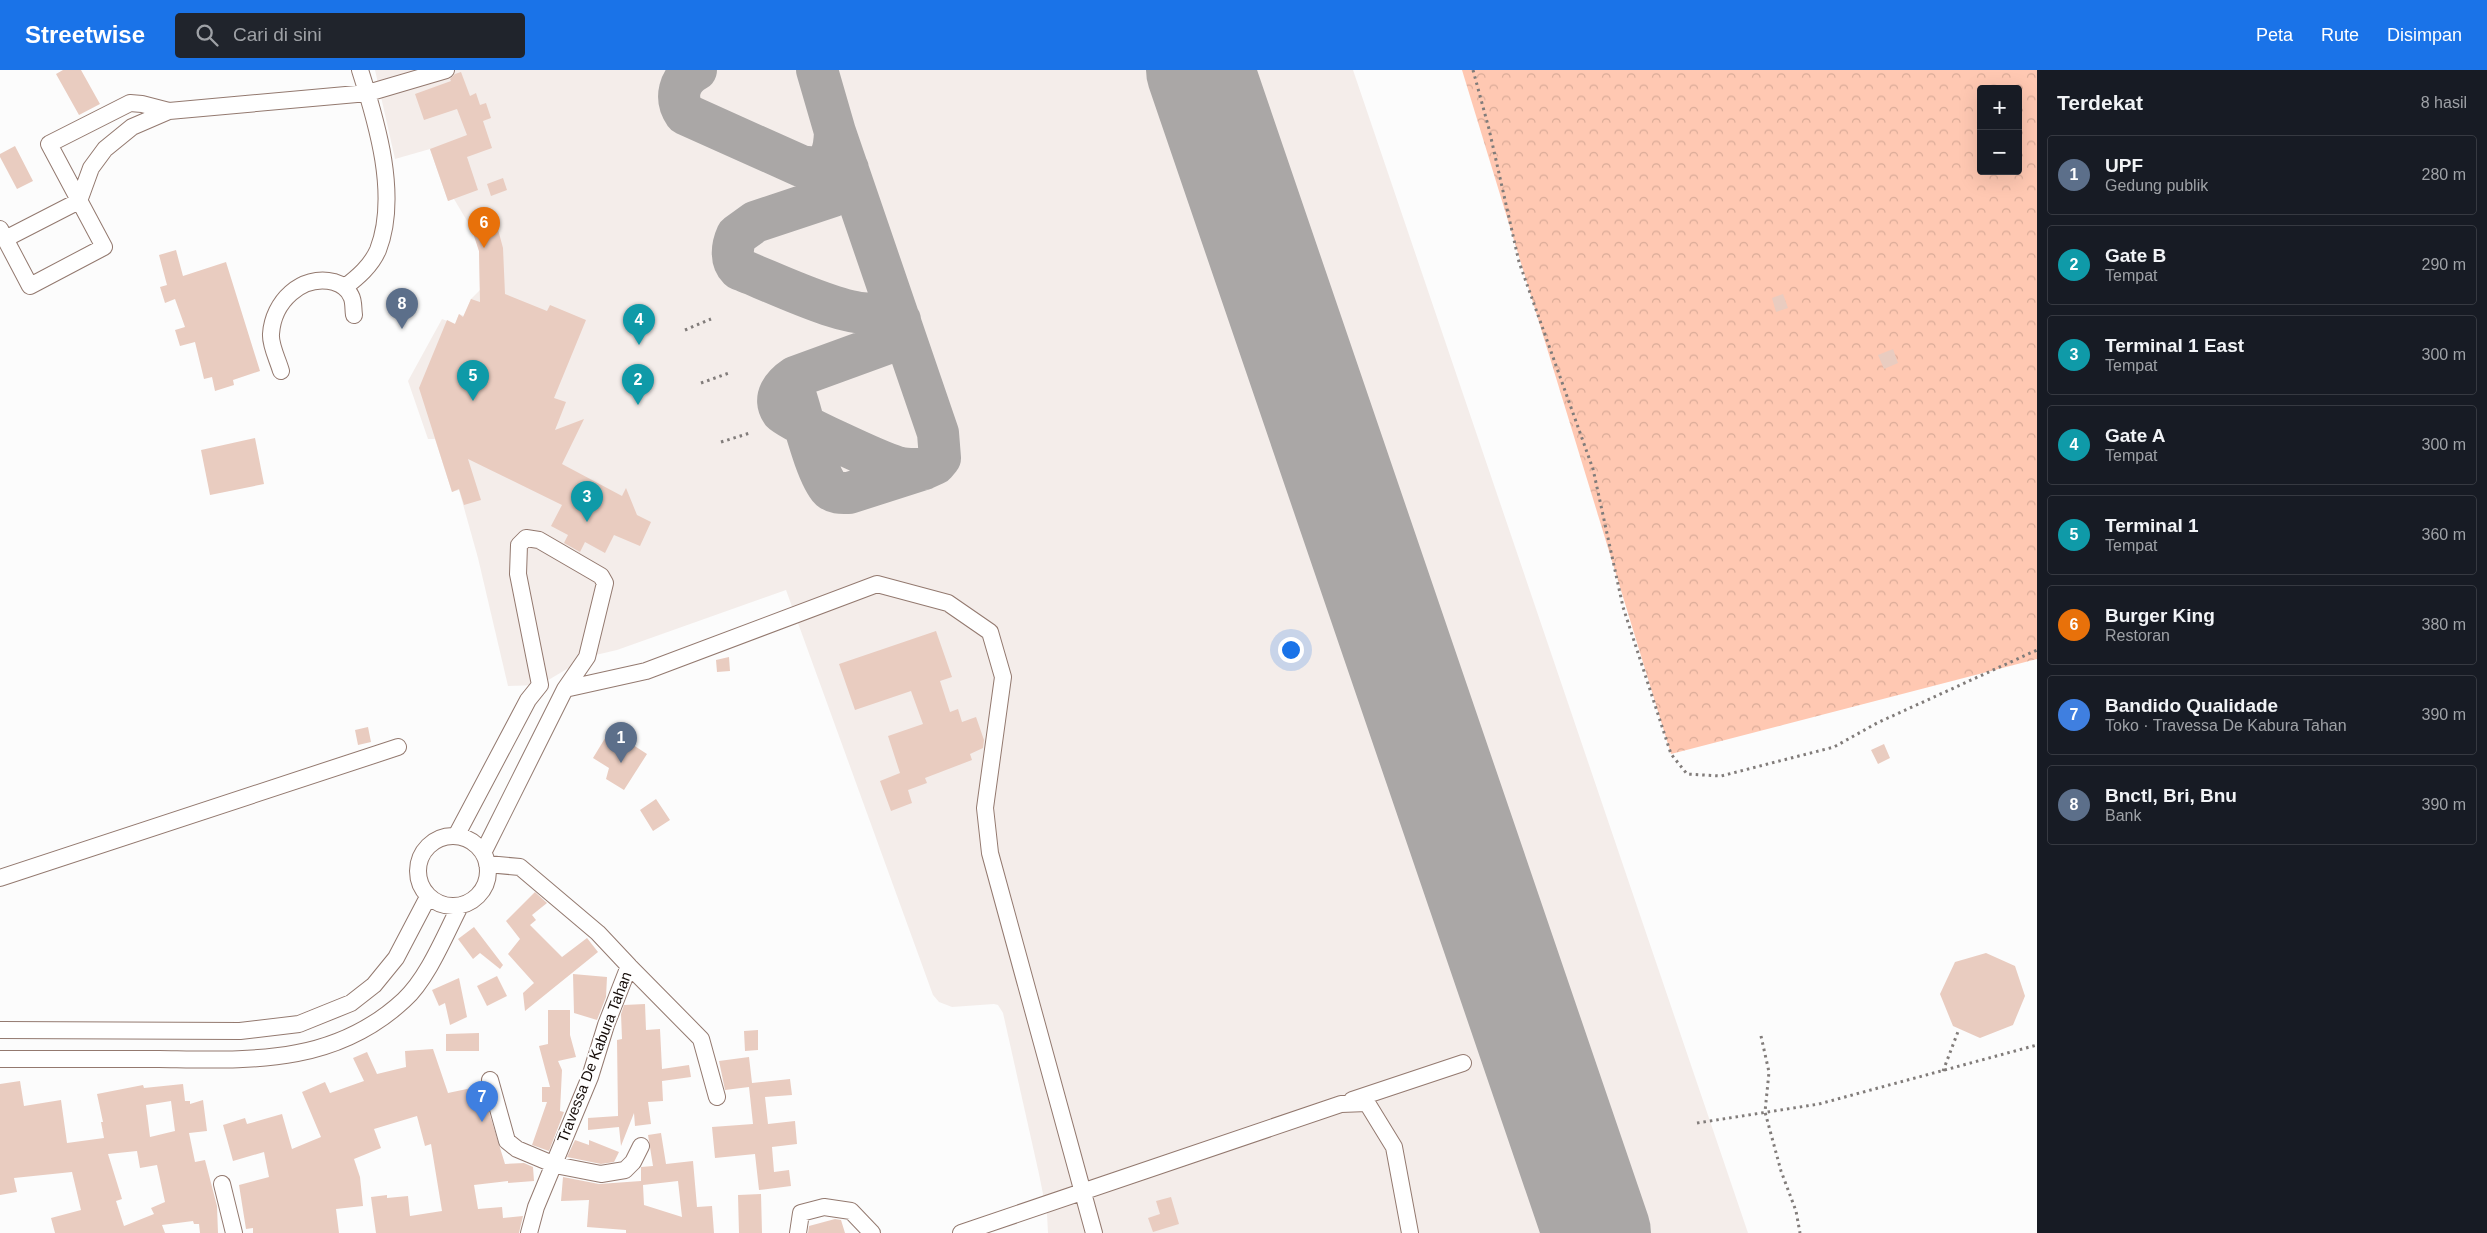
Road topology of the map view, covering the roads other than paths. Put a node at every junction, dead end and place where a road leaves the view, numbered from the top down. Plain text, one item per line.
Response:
1 (360, 70) edge
2 (446, 70) edge
3 (368, 93) junction
4 (114, 111) junction
5 (169, 111) junction
6 (124, 133) junction
7 (79, 201) junction
8 (2, 234) edge
9 (345, 287) junction
10 (354, 315) dead end
11 (281, 372) dead end
12 (565, 689) junction
13 (398, 747) dead end
14 (456, 836) junction
15 (485, 858) junction
16 (0, 878) edge
17 (428, 896) junction
18 (460, 906) junction
19 (629, 966) junction
20 (0, 1030) edge
21 (0, 1059) edge
22 (1463, 1063) dead end
23 (490, 1080) dead end
24 (717, 1097) dead end
25 (1341, 1104) junction
26 (640, 1146) dead end
27 (555, 1164) junction
28 (222, 1184) dead end
29 (1082, 1190) junction
30 (234, 1233) edge
31 (529, 1233) edge
32 (798, 1233) edge
33 (872, 1233) edge
34 (961, 1233) edge
35 (1094, 1233) edge
36 (1410, 1233) edge

1 - 3 street
2 - 3 street
3 - 5 street
3 - 9 street
4 - 5 street
4 - 6 street
4 - 7 street
5 - 6 street
6 - 7 street
7 - 8 street
7 - 8 street
9 - 10 street
9 - 11 street
12 - 14 street
12 - 15 street
12 - 29 street
13 - 16 street
14 - 15 street
14 - 17 street
15 - 18 street
15 - 19 street, Travessa De Kabura Tahan
17 - 18 street
17 - 20 street
18 - 21 street
19 - 24 street
19 - 27 street, Travessa De Kabura Tahan
22 - 25 street
23 - 27 street
25 - 29 street
25 - 36 street
26 - 27 street
27 - 31 street, Travessa De Kabura Tahan
28 - 30 street
29 - 34 street
29 - 35 street
32 - 33 street

